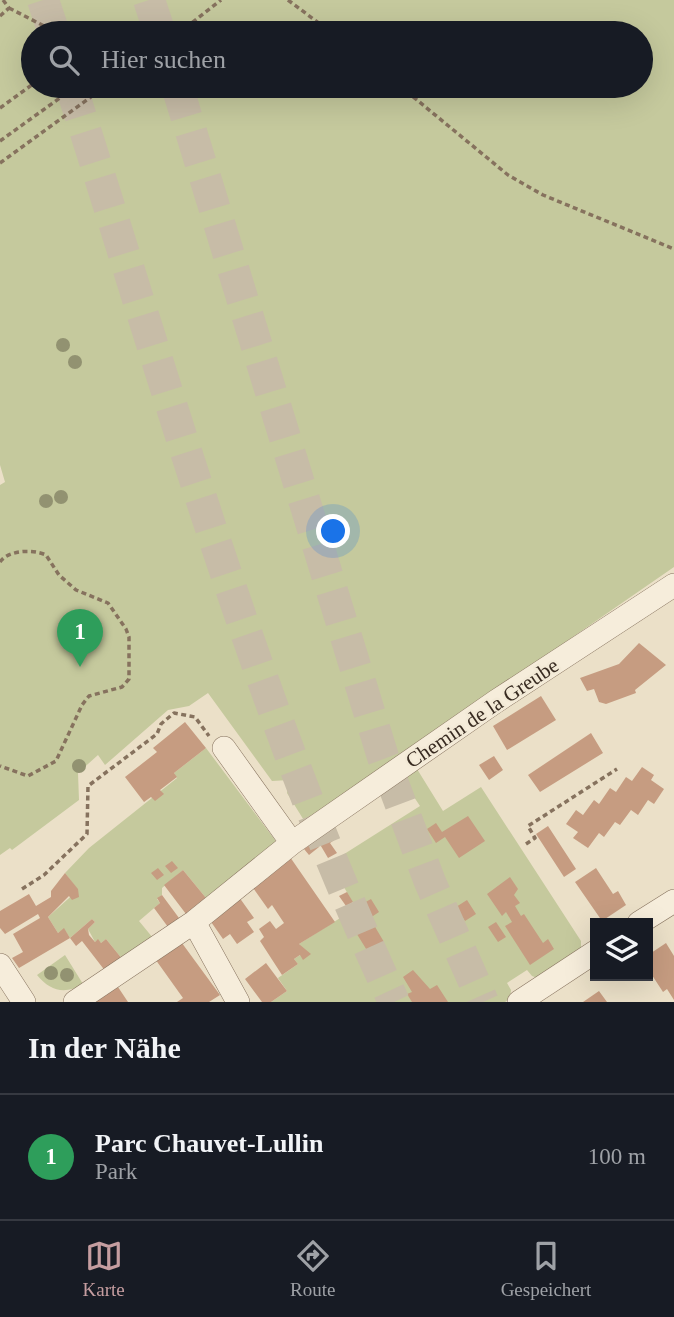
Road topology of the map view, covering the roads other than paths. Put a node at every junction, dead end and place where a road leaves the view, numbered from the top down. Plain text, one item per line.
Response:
1 (674, 585) edge
2 (224, 748) road end
3 (292, 843) junction
4 (674, 901) edge
5 (647, 918) edge
6 (194, 922) junction
7 (590, 955) edge
8 (0, 965) edge
9 (24, 1002) edge
10 (75, 1002) edge
11 (238, 1002) edge
12 (519, 1002) edge

1 - 3 street, Chemin de la Greube
2 - 3 street
3 - 6 street, Chemin de la Greube
4 - 5 street
6 - 10 street, Chemin de la Greube
6 - 11 street
7 - 12 street
8 - 9 street

